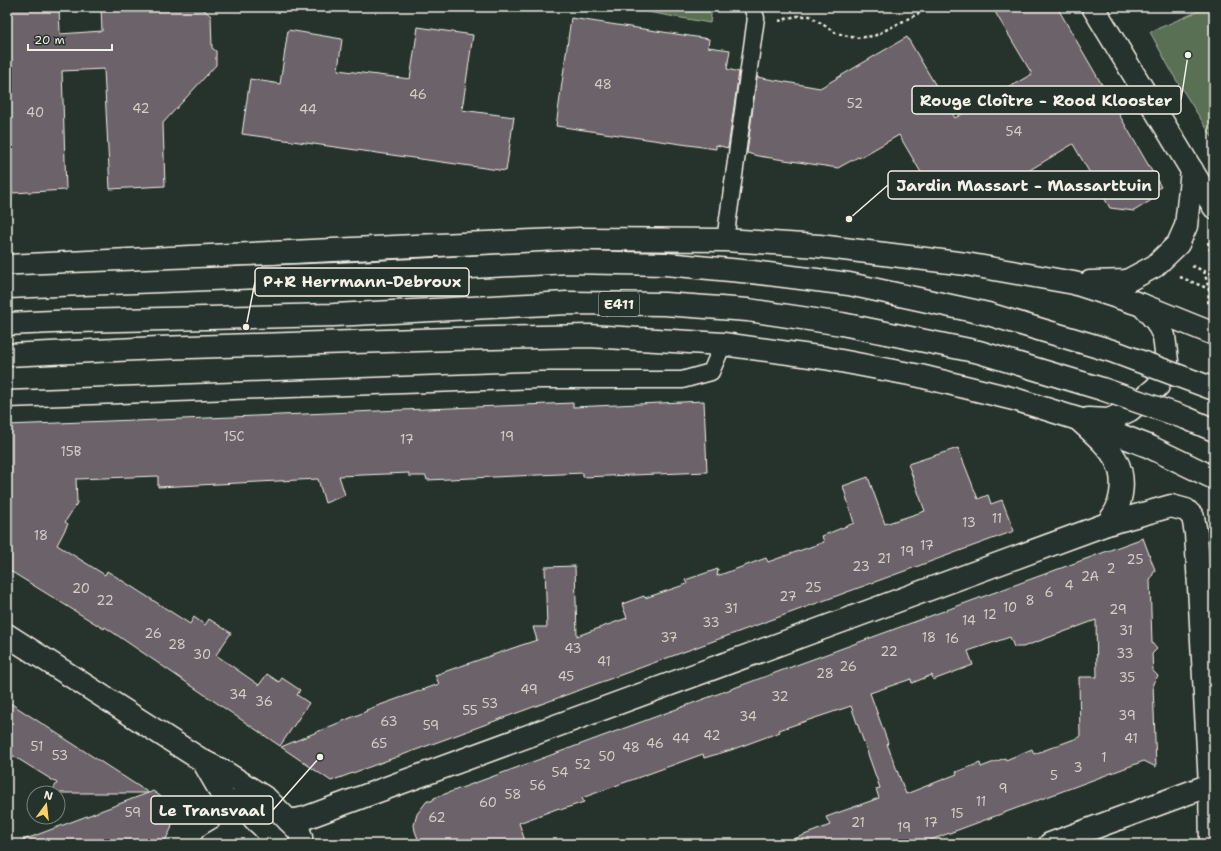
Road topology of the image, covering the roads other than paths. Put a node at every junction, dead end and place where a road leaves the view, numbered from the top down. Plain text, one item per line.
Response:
1 (752, 7) edge
2 (1093, 7) edge
3 (1192, 170) junction
4 (1214, 207) edge
5 (725, 240) junction
6 (7, 266) edge
7 (1074, 283) junction
8 (7, 287) edge
9 (1142, 305) junction
10 (7, 324) edge
11 (1214, 334) edge
12 (723, 344) junction
13 (7, 354) edge
14 (1214, 388) edge
15 (7, 399) edge
16 (1078, 418) junction
17 (1214, 430) edge
18 (1214, 478) edge
19 (1107, 524) junction
20 (7, 635) edge
21 (203, 761) junction
22 (1210, 785) junction
23 (262, 796) junction
24 (237, 828) edge
25 (301, 837) edge
26 (212, 844) edge
27 (1050, 844) edge
28 (1211, 844) edge

1 - 5 lane
2 - 3 main road
3 - 4 main road
3 - 7 main road
5 - 6 main road
5 - 7 main road
7 - 9 main road
8 - 14 main road, bridge
9 - 11 main road
9 - 16 main road
10 - 17 main road, E411, bridge
12 - 13 main road
12 - 15 lane
12 - 16 main road
16 - 18 main road
16 - 19 main road
19 - 22 main road
19 - 25 main road
20 - 21 main road
21 - 23 main road
21 - 24 main road
22 - 27 main road
22 - 28 main road
23 - 24 main road
23 - 25 main road
24 - 26 main road

